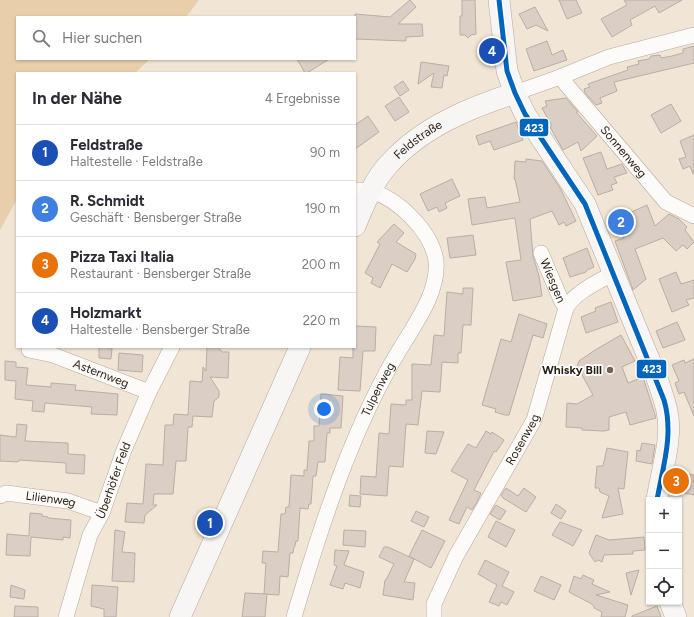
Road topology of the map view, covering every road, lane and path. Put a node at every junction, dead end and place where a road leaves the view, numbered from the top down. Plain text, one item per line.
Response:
1 (499, 0) edge
2 (694, 35) edge
3 (560, 77) junction
4 (515, 93) junction
5 (363, 191) edge
6 (694, 216) edge
7 (356, 222) edge
8 (541, 252) dead end
9 (614, 273) junction
10 (566, 308) junction
11 (171, 348) edge
12 (300, 348) edge
13 (29, 350) dead end
14 (148, 392) junction
15 (0, 496) edge
16 (658, 497) edge
17 (102, 513) junction
18 (671, 605) edge
19 (66, 617) edge
20 (180, 617) edge
21 (294, 617) edge
22 (434, 617) edge
23 (676, 617) edge

1 - 4 main road
2 - 3 street
3 - 4 street
3 - 6 street, Sonnenweg
4 - 5 main road, Feldstraße
4 - 9 main road
5 - 7 main road, Feldstraße
5 - 21 street, Tulpenweg
8 - 10 street, Wiesgen
9 - 10 street, Rosenweg
9 - 16 main road
10 - 22 street, Rosenweg
11 - 14 street, Überhöfer Feld
12 - 20 main road
13 - 14 street, Asternweg
14 - 17 street, Überhöfer Feld
15 - 17 street, Lilienweg
17 - 19 street, Überhöfer Feld
18 - 23 main road

